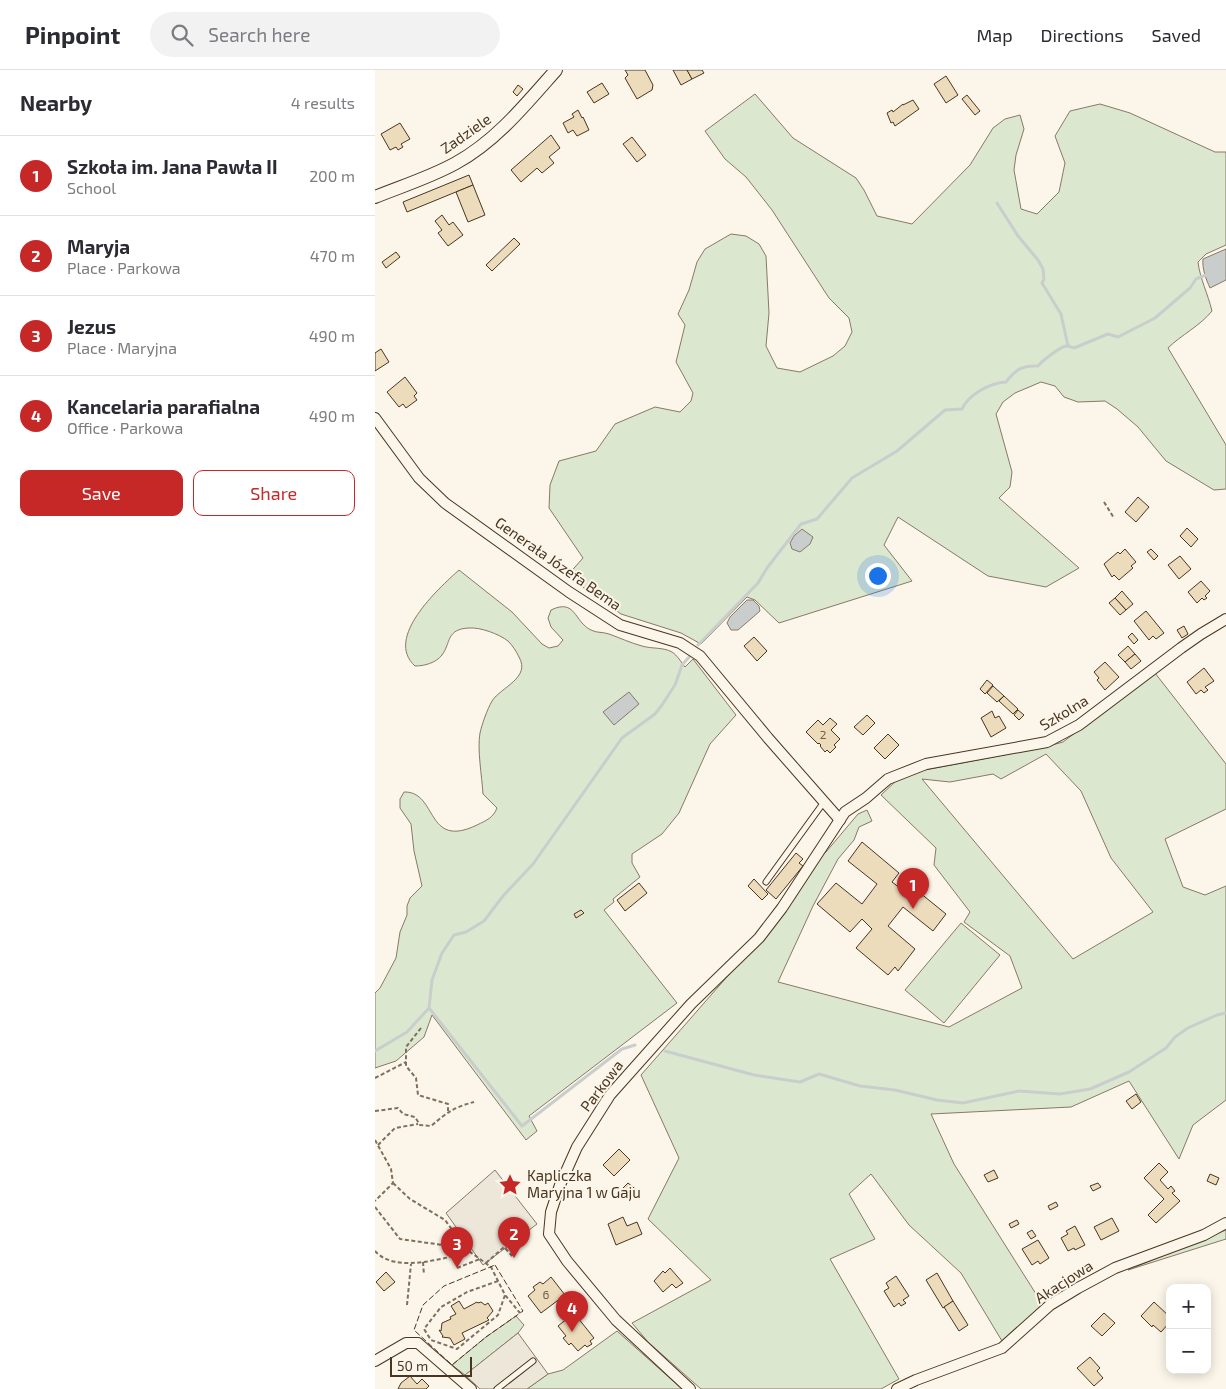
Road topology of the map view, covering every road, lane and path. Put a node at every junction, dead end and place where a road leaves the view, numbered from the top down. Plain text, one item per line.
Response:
1 (556, 70) edge
2 (375, 197) edge
3 (375, 418) edge
4 (1104, 502) dead end
5 (1114, 518) dead end
6 (1226, 619) edge
7 (824, 802) junction
8 (843, 816) junction
9 (766, 882) dead end
10 (421, 1028) dead end
11 (406, 1062) junction
12 (375, 1078) edge
13 (474, 1102) dead end
14 (448, 1111) junction
15 (375, 1112) edge
16 (419, 1124) junction
17 (375, 1140) edge
18 (378, 1145) junction
19 (393, 1183) junction
20 (375, 1201) edge
21 (375, 1207) edge
22 (1226, 1223) edge
23 (465, 1248) junction
24 (375, 1251) edge
25 (469, 1252) junction
26 (514, 1258) dead end
27 (480, 1259) junction
28 (423, 1262) junction
29 (486, 1263) junction
30 (411, 1264) junction
31 (457, 1268) dead end
32 (424, 1275) dead end
33 (499, 1281) junction
34 (505, 1295) junction
35 (407, 1305) dead end
36 (519, 1314) dead end
37 (424, 1329) junction
38 (417, 1333) dead end
39 (375, 1361) edge
40 (533, 1362) dead end
41 (471, 1389) edge
42 (497, 1389) edge
43 (690, 1389) edge
44 (897, 1389) edge

1 - 2 street, Zadziele
3 - 7 street, Generała Józefa Bema
4 - 5 path
6 - 8 street, Szkolna
7 - 8 street, Generała Józefa Bema
7 - 9 lane
8 - 43 street, Parkowa
10 - 11 path
11 - 12 path
11 - 14 path
13 - 14 path
14 - 16 path
15 - 16 path
16 - 18 path
17 - 18 path
18 - 19 path
19 - 20 path
19 - 23 path
21 - 23 path
22 - 44 street, Akacjowa
23 - 25 path
24 - 30 path
25 - 27 path
25 - 28 path
26 - 29 path
27 - 29 path
27 - 31 path
28 - 30 path
28 - 32 path
29 - 33 path
30 - 35 path
33 - 34 path
33 - 37 path
34 - 36 path
34 - 37 path
37 - 38 path
39 - 41 street
40 - 42 lane

